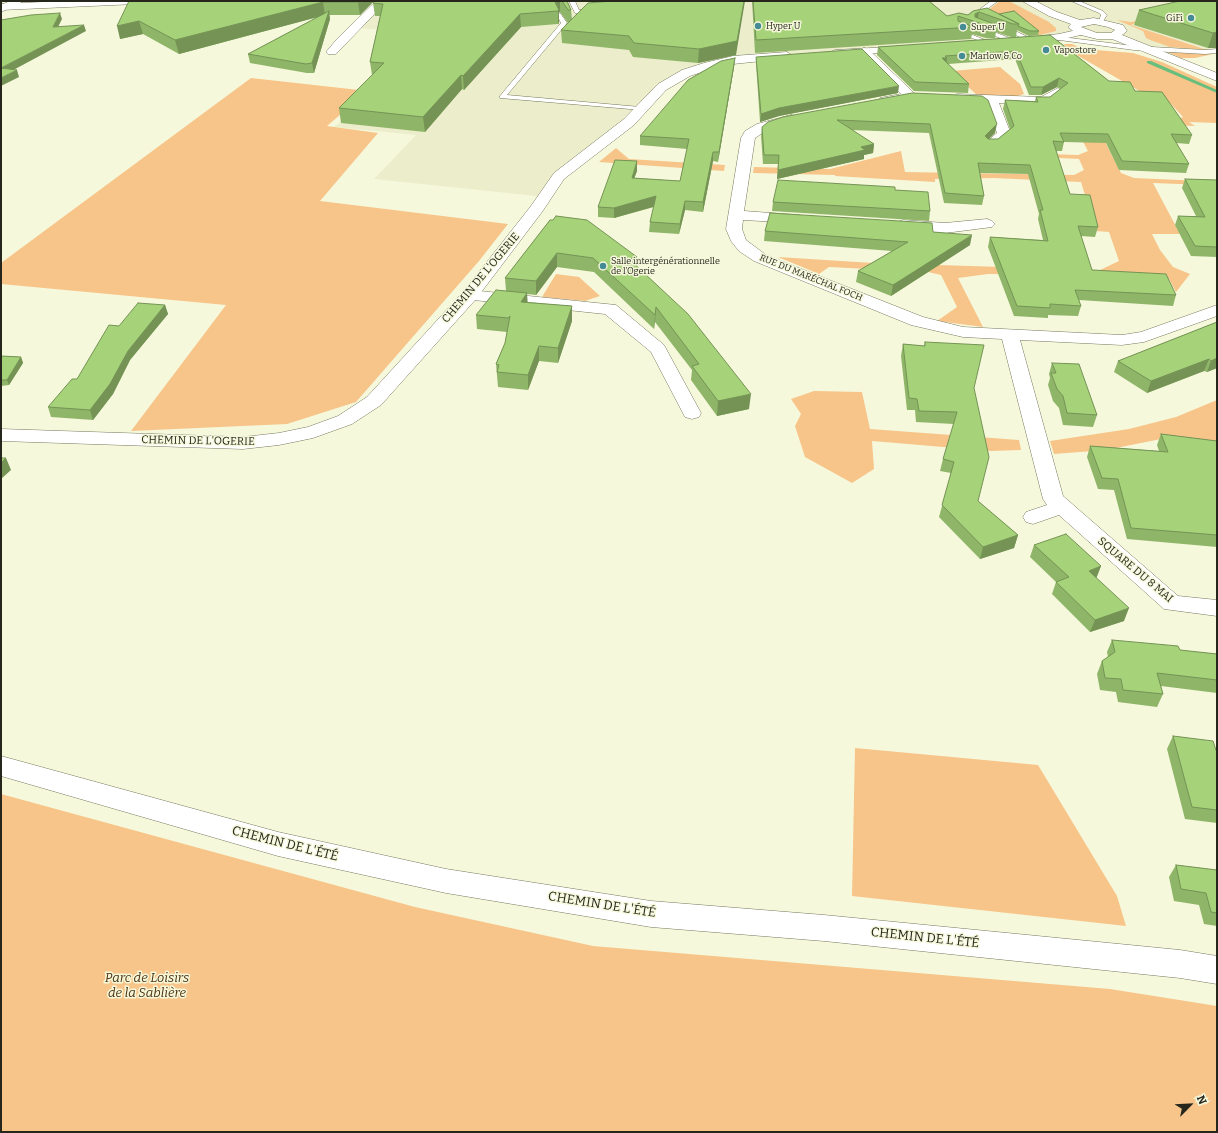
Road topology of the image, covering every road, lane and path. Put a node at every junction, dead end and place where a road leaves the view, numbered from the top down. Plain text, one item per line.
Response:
1 (19, 1) edge
2 (136, 1) edge
3 (382, 1) edge
4 (572, 1) edge
5 (994, 1) edge
6 (1027, 1) edge
7 (1074, 1) edge
8 (54, 3) edge
9 (3, 8) edge
10 (600, 10) edge
11 (560, 16) dead end
12 (1100, 22) junction
13 (1080, 27) junction
14 (976, 28) edge
15 (958, 31) edge
16 (1114, 36) junction
17 (1054, 38) junction
18 (1030, 40) junction
19 (1013, 41) junction
20 (990, 43) junction
21 (959, 45) edge
22 (920, 48) edge
23 (1148, 49) junction
24 (864, 51) junction
25 (1217, 51) edge
26 (332, 52) dead end
27 (826, 54) edge
28 (796, 55) edge
29 (1217, 77) edge
30 (1058, 92) edge
31 (947, 98) edge
32 (991, 99) junction
33 (872, 104) edge
34 (640, 109) junction
35 (803, 117) edge
36 (991, 144) edge
37 (736, 215) junction
38 (813, 219) edge
39 (890, 224) edge
40 (987, 224) dead end
41 (470, 295) junction
42 (1217, 310) edge
43 (1010, 335) junction
44 (692, 413) dead end
45 (1, 435) edge
46 (1063, 507) junction
47 (1033, 517) dead end
48 (1217, 608) edge
49 (1, 766) edge
50 (1217, 970) edge

1 - 9 street
2 - 8 street
3 - 26 street
4 - 10 lane
5 - 18 lane
6 - 13 street
7 - 12 lane
8 - 9 street
11 - 34 lane
12 - 13 street
12 - 16 street
13 - 16 street
13 - 17 street
14 - 19 lane
15 - 20 lane
16 - 23 street
17 - 18 street
17 - 23 lane
18 - 19 street
19 - 20 street
20 - 21 street
22 - 24 street
23 - 25 lane
23 - 29 street
24 - 27 street
24 - 33 street
28 - 34 street, CHEMIN DE L'OGERIE
30 - 32 street
31 - 32 street
32 - 36 street
34 - 41 street, CHEMIN DE L'OGERIE
35 - 37 street, RUE DU MARÉCHAL FOCH
37 - 38 street
37 - 43 street, RUE DU MARÉCHAL FOCH
39 - 40 street
41 - 44 street
41 - 45 street, CHEMIN DE L'OGERIE
42 - 43 street, RUE DU MARÉCHAL FOCH
43 - 46 street, SQUARE DU 8 MAI
46 - 47 street
46 - 48 street, SQUARE DU 8 MAI
49 - 50 street, CHEMIN DE L'ÉTÉ

